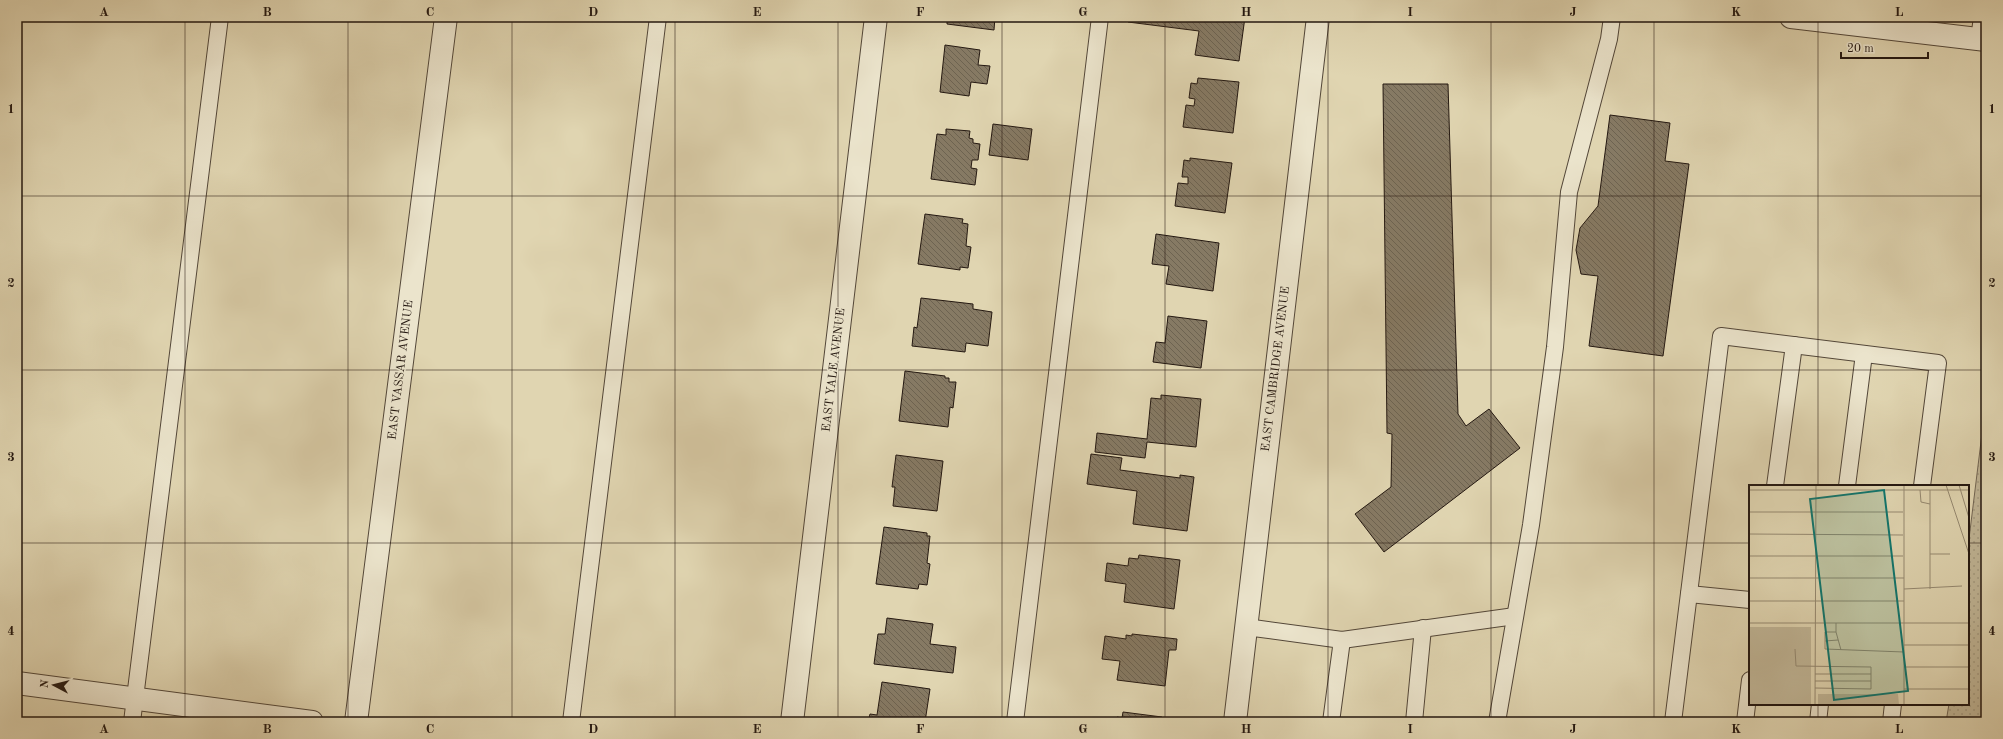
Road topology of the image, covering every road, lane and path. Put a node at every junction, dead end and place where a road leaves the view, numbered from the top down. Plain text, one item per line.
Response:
1 (220, 17) edge
2 (446, 17) edge
3 (658, 17) edge
4 (876, 17) edge
5 (1100, 17) edge
6 (1318, 17) edge
7 (1612, 17) edge
8 (1792, 17) edge
9 (1982, 17) edge
10 (1982, 40) edge
11 (1794, 345) junction
12 (1864, 354) junction
13 (1775, 485) edge
14 (1847, 485) edge
15 (1922, 485) edge
16 (1689, 594) junction
17 (1749, 600) edge
18 (1515, 616) junction
19 (1246, 627) junction
20 (1423, 628) junction
21 (1342, 640) junction
22 (17, 683) edge
23 (1749, 687) edge
24 (135, 699) junction
25 (1820, 705) edge
26 (1893, 705) edge
27 (132, 722) edge
28 (312, 722) edge
29 (356, 722) edge
30 (571, 722) edge
31 (792, 722) edge
32 (1015, 722) edge
33 (1235, 722) edge
34 (1331, 722) edge
35 (1414, 722) edge
36 (1497, 722) edge
37 (1673, 722) edge
38 (1744, 722) edge
39 (1818, 722) edge
40 (1891, 722) edge

1 - 24 lane
2 - 29 street, EAST VASSAR AVENUE
3 - 30 lane
4 - 31 street, EAST YALE AVENUE
5 - 32 lane
6 - 19 street, EAST CAMBRIDGE AVENUE
7 - 18 lane
8 - 10 street
9 - 10 lane
11 - 12 lane
11 - 13 lane
11 - 16 lane
12 - 14 lane
12 - 15 lane
16 - 17 lane
16 - 37 lane
18 - 20 lane
18 - 36 lane
19 - 21 lane
19 - 33 street, EAST CAMBRIDGE AVENUE
20 - 21 lane
20 - 35 lane
21 - 34 lane
22 - 24 street
23 - 38 lane
24 - 27 lane
24 - 28 street
25 - 39 lane
26 - 40 lane

